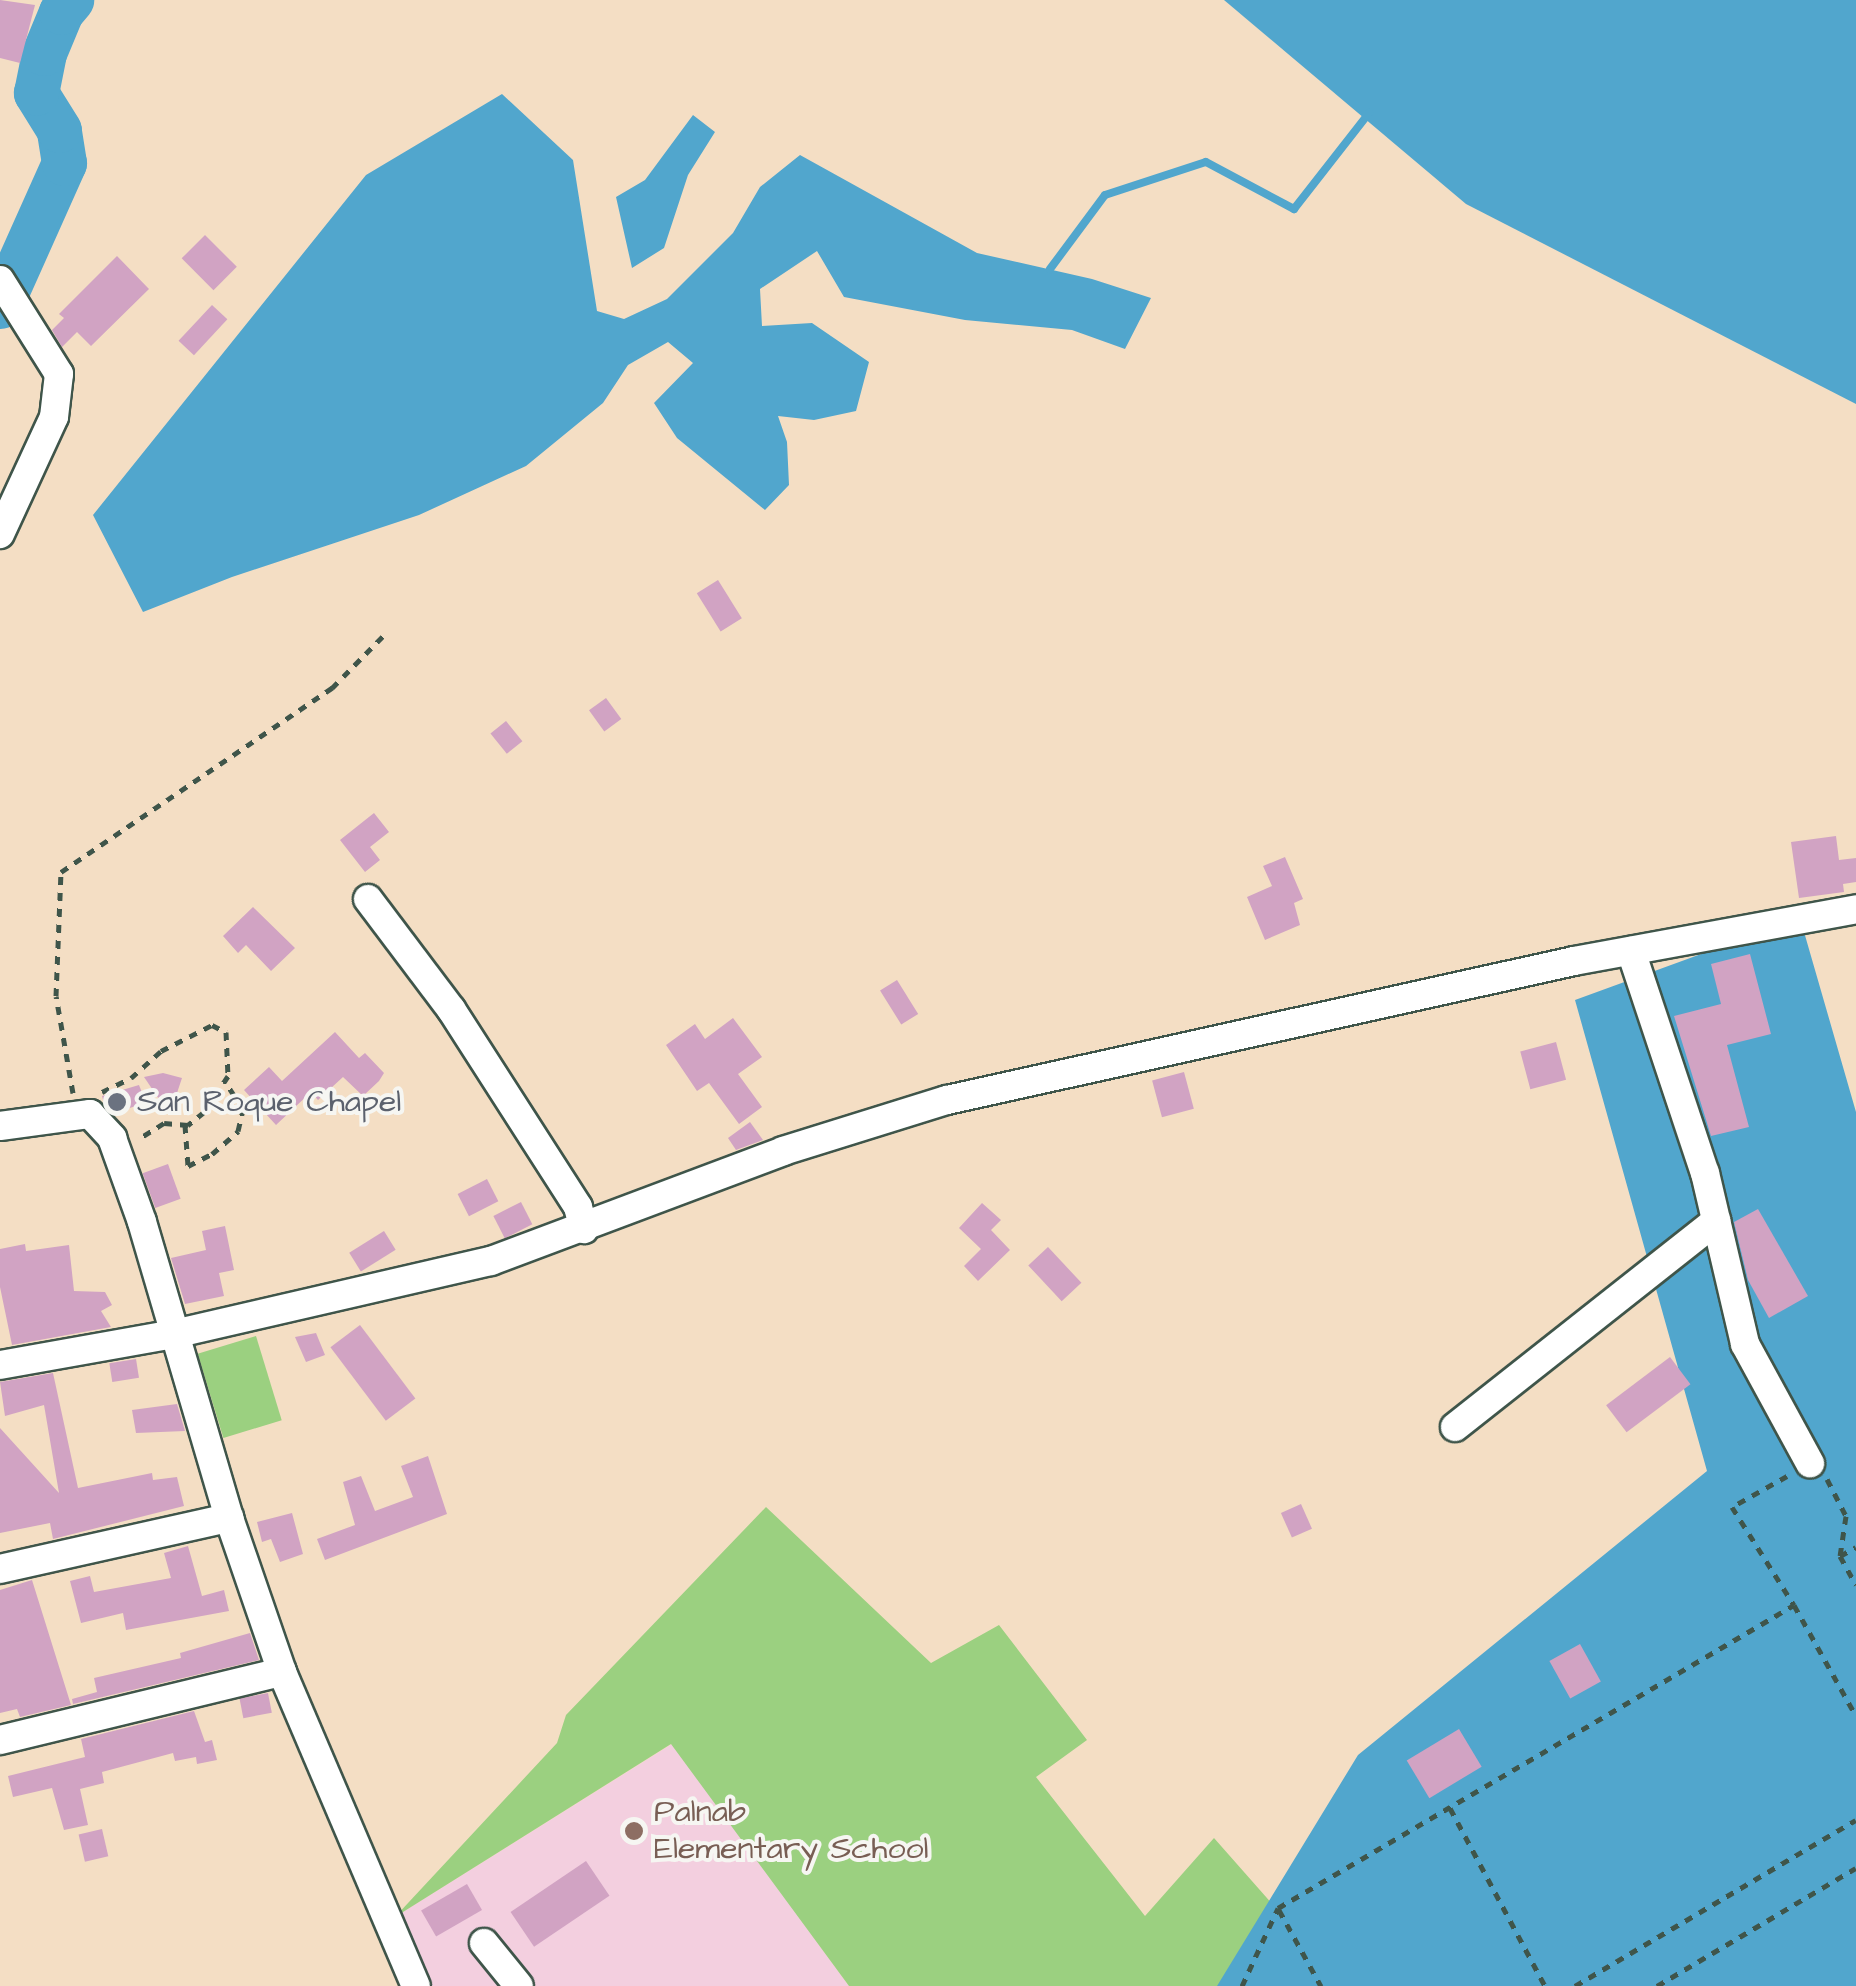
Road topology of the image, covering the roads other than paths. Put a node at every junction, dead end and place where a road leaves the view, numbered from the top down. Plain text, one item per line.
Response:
1 (0, 280) edge
2 (0, 534) edge
3 (368, 899) dead end
4 (1856, 910) edge
5 (1632, 951) junction
6 (0, 1126) edge
7 (1716, 1221) junction
8 (584, 1229) junction
9 (174, 1334) junction
10 (0, 1366) edge
11 (1455, 1426) dead end
12 (1810, 1463) road end
13 (228, 1518) junction
14 (0, 1569) edge
15 (282, 1672) junction
16 (0, 1740) edge
17 (484, 1943) dead end
18 (416, 1986) edge
19 (519, 1986) edge

1 - 2 street
3 - 8 street
4 - 5 street
5 - 7 street
5 - 8 street
6 - 9 street
7 - 11 street
7 - 12 street
8 - 9 street
9 - 10 street
9 - 13 street
13 - 14 street
13 - 15 street
15 - 16 street
15 - 18 street
17 - 19 street

